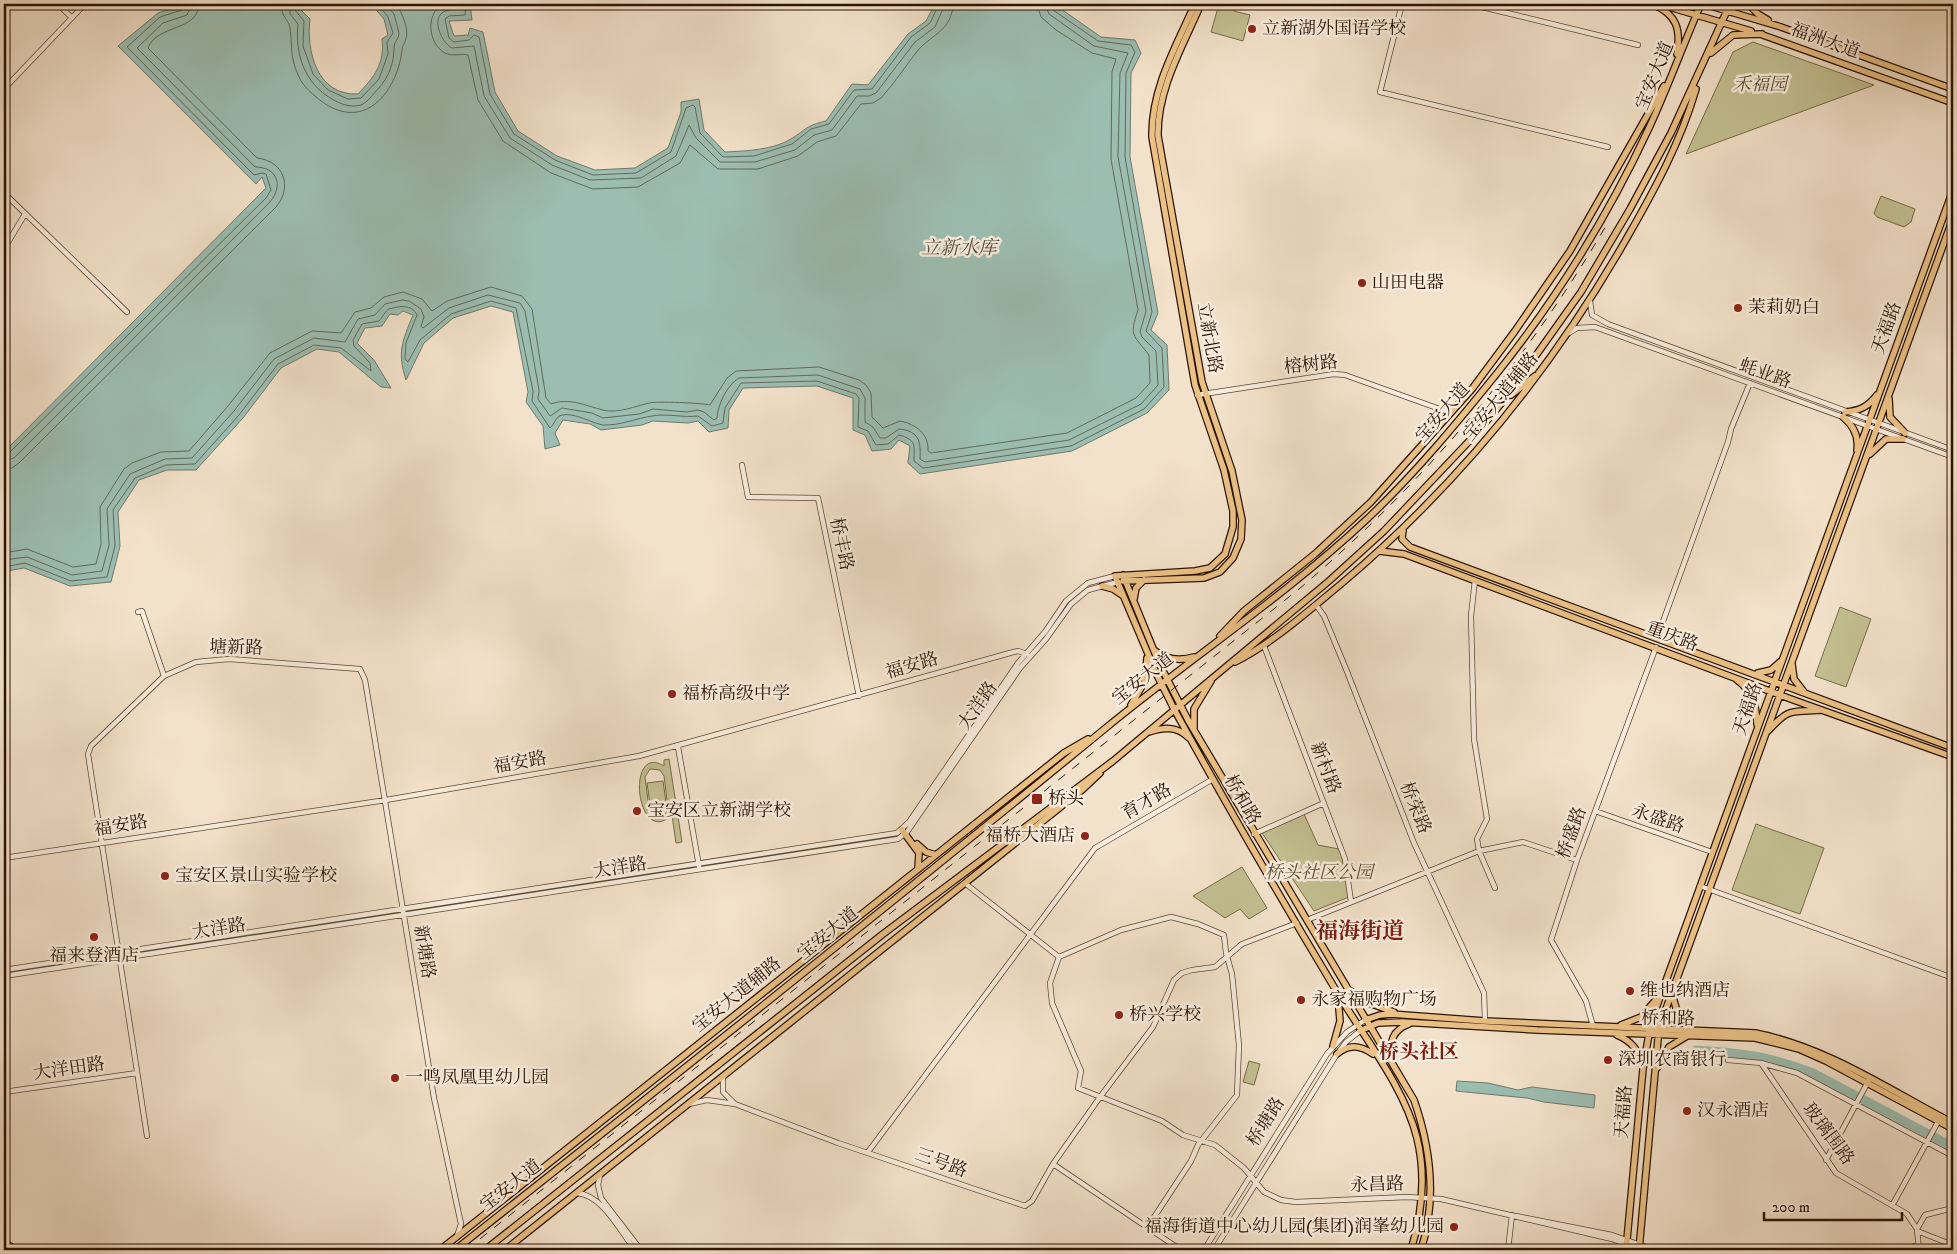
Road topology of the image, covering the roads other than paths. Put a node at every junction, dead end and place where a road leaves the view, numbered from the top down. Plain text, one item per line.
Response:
1 (58, 4) edge
2 (85, 4) edge
3 (616, 4) edge
4 (646, 4) edge
5 (1195, 4) edge
6 (1201, 4) edge
7 (1402, 4) edge
8 (1470, 4) edge
9 (1655, 4) edge
10 (1702, 4) edge
11 (1730, 4) edge
12 (1748, 4) edge
13 (1727, 11) junction
14 (1696, 15) junction
15 (72, 18) junction
16 (1722, 23) junction
17 (1784, 28) junction
18 (1762, 34) junction
19 (1782, 42) junction
20 (1638, 45) dead end
21 (1704, 64) junction
22 (1672, 72) junction
23 (1952, 88) edge
24 (4, 89) edge
25 (1953, 104) edge
26 (1608, 147) dead end
27 (1953, 190) edge
28 (4, 193) edge
29 (25, 214) junction
30 (1953, 218) edge
31 (4, 249) edge
32 (1590, 301) junction
33 (127, 312) dead end
34 (1568, 334) junction
35 (1541, 371) junction
36 (1750, 383) junction
37 (1883, 385) junction
38 (1891, 389) junction
39 (1205, 393) junction
40 (1198, 395) junction
41 (1505, 399) junction
42 (1452, 413) junction
43 (1844, 414) junction
44 (1869, 423) junction
45 (1877, 426) junction
46 (1904, 436) junction
47 (1953, 450) edge
48 (1953, 457) edge
49 (1854, 464) junction
50 (742, 465) dead end
51 (1863, 466) junction
52 (1403, 528) junction
53 (1379, 551) junction
54 (1442, 559) junction
55 (1440, 567) junction
56 (1124, 578) junction
57 (1117, 579) junction
58 (1144, 580) junction
59 (1475, 580) junction
60 (1102, 586) junction
61 (1125, 599) junction
62 (1134, 601) junction
63 (1316, 606) junction
64 (138, 612) dead end
65 (1657, 638) junction
66 (1264, 646) junction
67 (1656, 647) junction
68 (1208, 648) junction
69 (1154, 649) junction
70 (1146, 651) junction
71 (1029, 655) junction
72 (1199, 656) junction
73 (1783, 658) junction
74 (1793, 660) junction
75 (360, 669) joint
76 (1222, 670) junction
77 (1746, 671) junction
78 (1728, 674) junction
79 (164, 676) junction
80 (1215, 676) junction
81 (1167, 680) junction
82 (1774, 681) junction
83 (1161, 685) junction
84 (1784, 685) junction
85 (1771, 690) junction
86 (1806, 694) junction
87 (1780, 695) junction
88 (859, 696) junction
89 (1180, 705) junction
90 (1174, 709) junction
91 (1824, 710) junction
92 (1120, 716) junction
93 (1758, 728) junction
94 (1103, 730) junction
95 (1144, 734) junction
96 (1765, 734) junction
97 (1197, 736) junction
98 (1192, 741) junction
99 (678, 747) junction
100 (1953, 748) edge
101 (1953, 757) edge
102 (1113, 761) junction
103 (1213, 779) junction
104 (386, 800) junction
105 (1324, 803) junction
106 (1595, 811) junction
107 (905, 831) junction
108 (1254, 834) junction
109 (102, 843) junction
110 (1479, 851) junction
111 (1712, 852) junction
112 (936, 854) junction
113 (4, 858) edge
114 (1577, 860) junction
115 (699, 867) junction
116 (917, 870) junction
117 (1428, 872) junction
118 (966, 884) junction
119 (1700, 886) junction
120 (1495, 888) dead end
121 (1709, 889) junction
122 (1351, 902) junction
123 (404, 912) junction
124 (1307, 920) junction
125 (1297, 923) junction
126 (1031, 936) junction
127 (119, 955) junction
128 (1059, 957) junction
129 (1228, 957) junction
130 (1334, 967) junction
131 (4, 970) edge
132 (1324, 972) junction
133 (4, 976) edge
134 (1953, 978) edge
135 (1346, 988) junction
136 (1673, 990) junction
137 (1338, 995) junction
138 (1660, 996) junction
139 (1404, 1014) junction
140 (1365, 1020) junction
141 (1485, 1021) junction
142 (1414, 1023) junction
143 (1356, 1025) junction
144 (1369, 1026) junction
145 (1593, 1026) junction
146 (1609, 1030) junction
147 (1360, 1031) junction
148 (1648, 1031) junction
149 (1659, 1031) junction
150 (1691, 1032) junction
151 (1333, 1046) junction
152 (1336, 1054) junction
153 (1375, 1054) junction
154 (1391, 1060) junction
155 (1728, 1060) dead end
156 (1761, 1063) junction
157 (1643, 1069) junction
158 (1655, 1072) junction
159 (137, 1073) junction
160 (724, 1074) junction
161 (1401, 1076) junction
162 (1393, 1081) junction
163 (1868, 1081) junction
164 (4, 1092) edge
165 (1100, 1097) junction
166 (1857, 1103) junction
167 (735, 1104) junction
168 (686, 1105) junction
169 (1953, 1115) edge
170 (1940, 1119) junction
171 (1952, 1126) edge
172 (147, 1136) dead end
173 (1202, 1140) junction
174 (1928, 1141) junction
175 (868, 1152) junction
176 (1953, 1156) edge
177 (1826, 1160) junction
178 (1053, 1164) junction
179 (600, 1175) junction
180 (1251, 1175) junction
181 (1256, 1182) junction
182 (577, 1193) junction
183 (1422, 1198) junction
184 (1431, 1198) junction
185 (1893, 1204) junction
186 (1953, 1208) edge
187 (1512, 1216) junction
188 (1148, 1228) junction
189 (1917, 1230) junction
190 (456, 1238) junction
191 (4, 1242) edge
192 (1627, 1245) edge
193 (1953, 1245) edge
194 (1640, 1248) edge
195 (1918, 1248) edge
196 (16, 1250) edge
197 (440, 1250) edge
198 (455, 1250) edge
199 (485, 1250) edge
200 (506, 1250) edge
201 (635, 1250) edge
202 (641, 1250) edge
203 (1181, 1250) edge
204 (1204, 1250) edge
205 (1214, 1250) edge
206 (1411, 1250) edge
207 (1422, 1250) edge
208 (1508, 1250) edge
209 (1654, 1250) edge
210 (1903, 1250) edge

1 - 15 street
2 - 15 street
3 - 4 street
5 - 40 main road, 立新北路
6 - 39 main road, 立新北路
7 - 26 street
8 - 20 street
9 - 14 main road, 福洲大道
9 - 22 main road
10 - 13 main road, 福洲大道
10 - 14 main road, 宝安大道
11 - 13 main road, 宝安大道
12 - 17 main road
13 - 16 main road, 宝安大道
13 - 17 main road, 福洲大道
14 - 16 main road, 福洲大道
14 - 22 main road, 宝安大道
15 - 24 street
16 - 18 main road, 福洲大道
16 - 21 main road, 宝安大道
17 - 19 main road
17 - 23 main road, 福洲大道
18 - 19 main road, 福洲大道
18 - 21 main road
19 - 25 main road, 福洲大道
21 - 32 main road, 宝安大道辅路
21 - 41 main road, 宝安大道
22 - 42 main road, 宝安大道辅路
22 - 68 main road, 宝安大道
27 - 37 main road, 天福路
28 - 29 street
29 - 31 street
29 - 33 street
30 - 38 main road, 天福路
32 - 34 main road, 宝安大道辅路
32 - 43 street, 蚝业路
34 - 35 main road, 宝安大道辅路
34 - 36 street, 蚝业路
35 - 41 main road
35 - 52 main road, 宝安大道辅路
36 - 43 street, 蚝业路
36 - 65 street
37 - 43 main road
37 - 44 main road, 天福路
38 - 45 main road, 天福路
38 - 46 main road
39 - 40 street, 榕树路
39 - 42 street, 榕树路
39 - 58 main road, 立新北路
40 - 56 main road, 立新北路
41 - 76 main road, 宝安大道
42 - 68 main road, 宝安大道辅路
43 - 44 street, 蚝业路
43 - 49 main road
44 - 45 street, 蚝业路
44 - 49 main road, 天福路
45 - 46 street, 蚝业路
45 - 51 main road, 天福路
46 - 47 street, 蚝业路
46 - 48 street, 蚝业路
46 - 51 main road
49 - 73 main road, 天福路
50 - 88 street, 桥丰路
51 - 74 main road, 天福路
52 - 53 main road, 宝安大道辅路
52 - 54 main road, 重庆路
53 - 55 main road, 重庆路
53 - 63 main road, 宝安大道辅路
54 - 55 main road
54 - 65 main road, 重庆路
55 - 59 main road, 重庆路
56 - 57 main road, 立新北路
56 - 58 main road, 立新北路
56 - 62 main road, 桥和路
57 - 60 street, 大洋路
57 - 61 main road, 桥和路
57 - 71 street, 大洋路
58 - 62 main road
59 - 67 main road, 重庆路
59 - 110 street
60 - 61 main road
60 - 71 street, 大洋路
61 - 70 main road, 桥和路
62 - 69 main road, 桥和路
63 - 66 main road, 宝安大道辅路
63 - 117 street, 桥荣路
64 - 79 street
65 - 77 main road, 重庆路
66 - 76 main road, 宝安大道辅路
66 - 105 street, 新村路
67 - 78 main road, 重庆路
67 - 106 street, 桥盛路
68 - 72 main road, 宝安大道
69 - 72 main road
69 - 81 main road, 桥和路
70 - 83 main road, 桥和路
70 - 92 main road
71 - 88 street, 福安路
71 - 107 street, 大洋路
72 - 81 main road, 宝安大道
73 - 77 main road
73 - 82 main road, 天福路
74 - 84 main road, 天福路
74 - 86 main road
75 - 79 street, 塘新路
75 - 104 street, 新塘路
76 - 80 main road, 宝安大道
77 - 82 main road, 重庆路
78 - 85 main road, 重庆路
78 - 93 main road
79 - 109 street, 塘新路
80 - 89 main road, 宝安大道
80 - 97 main road
81 - 83 main road, 宝安大道
81 - 89 main road, 桥和路
82 - 84 main road, 重庆路
82 - 85 main road, 天福路
83 - 90 main road, 桥和路
83 - 92 main road, 宝安大道
84 - 86 main road, 重庆路
84 - 87 main road, 天福路
85 - 87 main road, 重庆路
85 - 93 main road, 天福路
86 - 100 main road, 重庆路
87 - 91 main road, 重庆路
87 - 96 main road, 天福路
88 - 99 street, 福安路
89 - 90 main road, 宝安大道
89 - 97 main road, 桥和路
90 - 95 main road, 宝安大道
90 - 98 main road, 桥和路
91 - 96 main road
91 - 101 main road, 重庆路
92 - 94 main road, 宝安大道
93 - 111 main road, 天福路
94 - 112 main road, 宝安大道辅路
94 - 198 main road, 宝安大道
95 - 98 main road
95 - 102 main road, 宝安大道
96 - 121 main road, 天福路
97 - 108 main road, 桥和路
98 - 103 main road, 桥和路
99 - 104 street, 福安路
99 - 115 street
102 - 118 main road
102 - 199 main road, 宝安大道
103 - 125 main road, 桥和路
103 - 126 street, 育才路
104 - 109 street, 福安路
104 - 123 street, 新塘路
105 - 108 street
105 - 122 street, 新村路
106 - 111 street, 永盛路
106 - 114 street, 桥盛路
107 - 112 main road
107 - 115 street, 大洋路
107 - 116 main road
108 - 124 main road, 桥和路
109 - 113 street, 福安路
109 - 127 street
110 - 114 street
110 - 117 street
110 - 120 street
111 - 119 main road, 天福路
112 - 116 main road, 宝安大道辅路
114 - 145 street, 桥盛路
115 - 123 street, 大洋路
116 - 190 main road, 宝安大道辅路
117 - 122 street
117 - 141 street, 桥荣路
118 - 126 street
118 - 160 main road
119 - 121 street
119 - 138 main road, 天福路
121 - 134 street
121 - 136 main road, 天福路
122 - 124 street
123 - 127 street, 大洋路
123 - 190 street, 新塘路
124 - 130 main road, 桥和路
125 - 129 street
125 - 132 main road, 桥和路
126 - 128 street
126 - 175 street
127 - 131 street, 大洋路
127 - 133 street, 大洋路
127 - 159 street
128 - 129 street
128 - 165 street, 永昌路
129 - 165 street
129 - 173 street
130 - 132 main road
130 - 135 main road, 桥和路
132 - 137 main road, 桥和路
135 - 139 main road
135 - 140 main road, 桥和路
136 - 149 main road, 天福路
136 - 150 main road
137 - 143 main road, 桥和路
137 - 151 main road
138 - 146 main road
138 - 148 main road, 天福路
139 - 140 main road, 桥和路
139 - 141 main road, 桥和路
140 - 143 street, 桥塘路
140 - 144 main road, 桥和路
141 - 145 main road, 桥和路
142 - 144 main road, 桥和路
142 - 146 main road, 桥和路
142 - 154 main road
143 - 147 main road, 桥和路
143 - 151 street, 桥塘路
144 - 147 main road, 桥塘路
144 - 154 main road
145 - 146 main road, 桥和路
146 - 148 main road, 桥和路
146 - 157 main road
147 - 152 street, 桥塘路
147 - 153 main road, 桥和路
148 - 149 main road, 桥和路
148 - 157 main road, 天福路
149 - 150 main road, 桥和路
149 - 158 main road, 天福路
150 - 158 main road
150 - 163 main road, 桥和路
151 - 180 street, 桥塘路
152 - 153 main road
152 - 181 street, 桥塘路
153 - 162 main road, 桥和路
154 - 161 main road
155 - 156 street
156 - 166 street
156 - 177 street, 玻璃围路
157 - 192 main road, 天福路
158 - 194 main road, 天福路
159 - 164 street, 大洋田路
159 - 172 street
160 - 167 street
160 - 168 main road
161 - 162 main road
161 - 184 main road
162 - 183 main road, 桥和路
163 - 166 street
163 - 170 main road, 桥和路
165 - 173 street, 永昌路
165 - 178 street
166 - 174 street
166 - 177 street
167 - 168 street, 三号路
167 - 175 street, 三号路
168 - 179 main road
169 - 171 street
170 - 171 main road, 桥和路
170 - 174 street
173 - 180 street, 永昌路
173 - 188 street
174 - 176 street
174 - 185 street
175 - 178 street, 三号路
177 - 185 street, 玻璃围路
178 - 188 street
179 - 182 main road
179 - 202 street
180 - 181 street, 永昌路
180 - 204 street, 桥塘路
181 - 183 street, 永昌路
181 - 205 street, 桥塘路
182 - 200 main road
182 - 201 street
183 - 184 street, 永昌路
183 - 206 main road, 桥和路
184 - 187 street, 永昌路
184 - 207 main road
185 - 189 street, 玻璃围路
186 - 189 street
187 - 192 street, 永昌路
187 - 208 street
188 - 203 street
189 - 193 street
189 - 195 street
190 - 197 main road, 宝安大道辅路
191 - 196 main road
192 - 194 street, 永昌路
194 - 209 street, 永昌路
195 - 210 street

